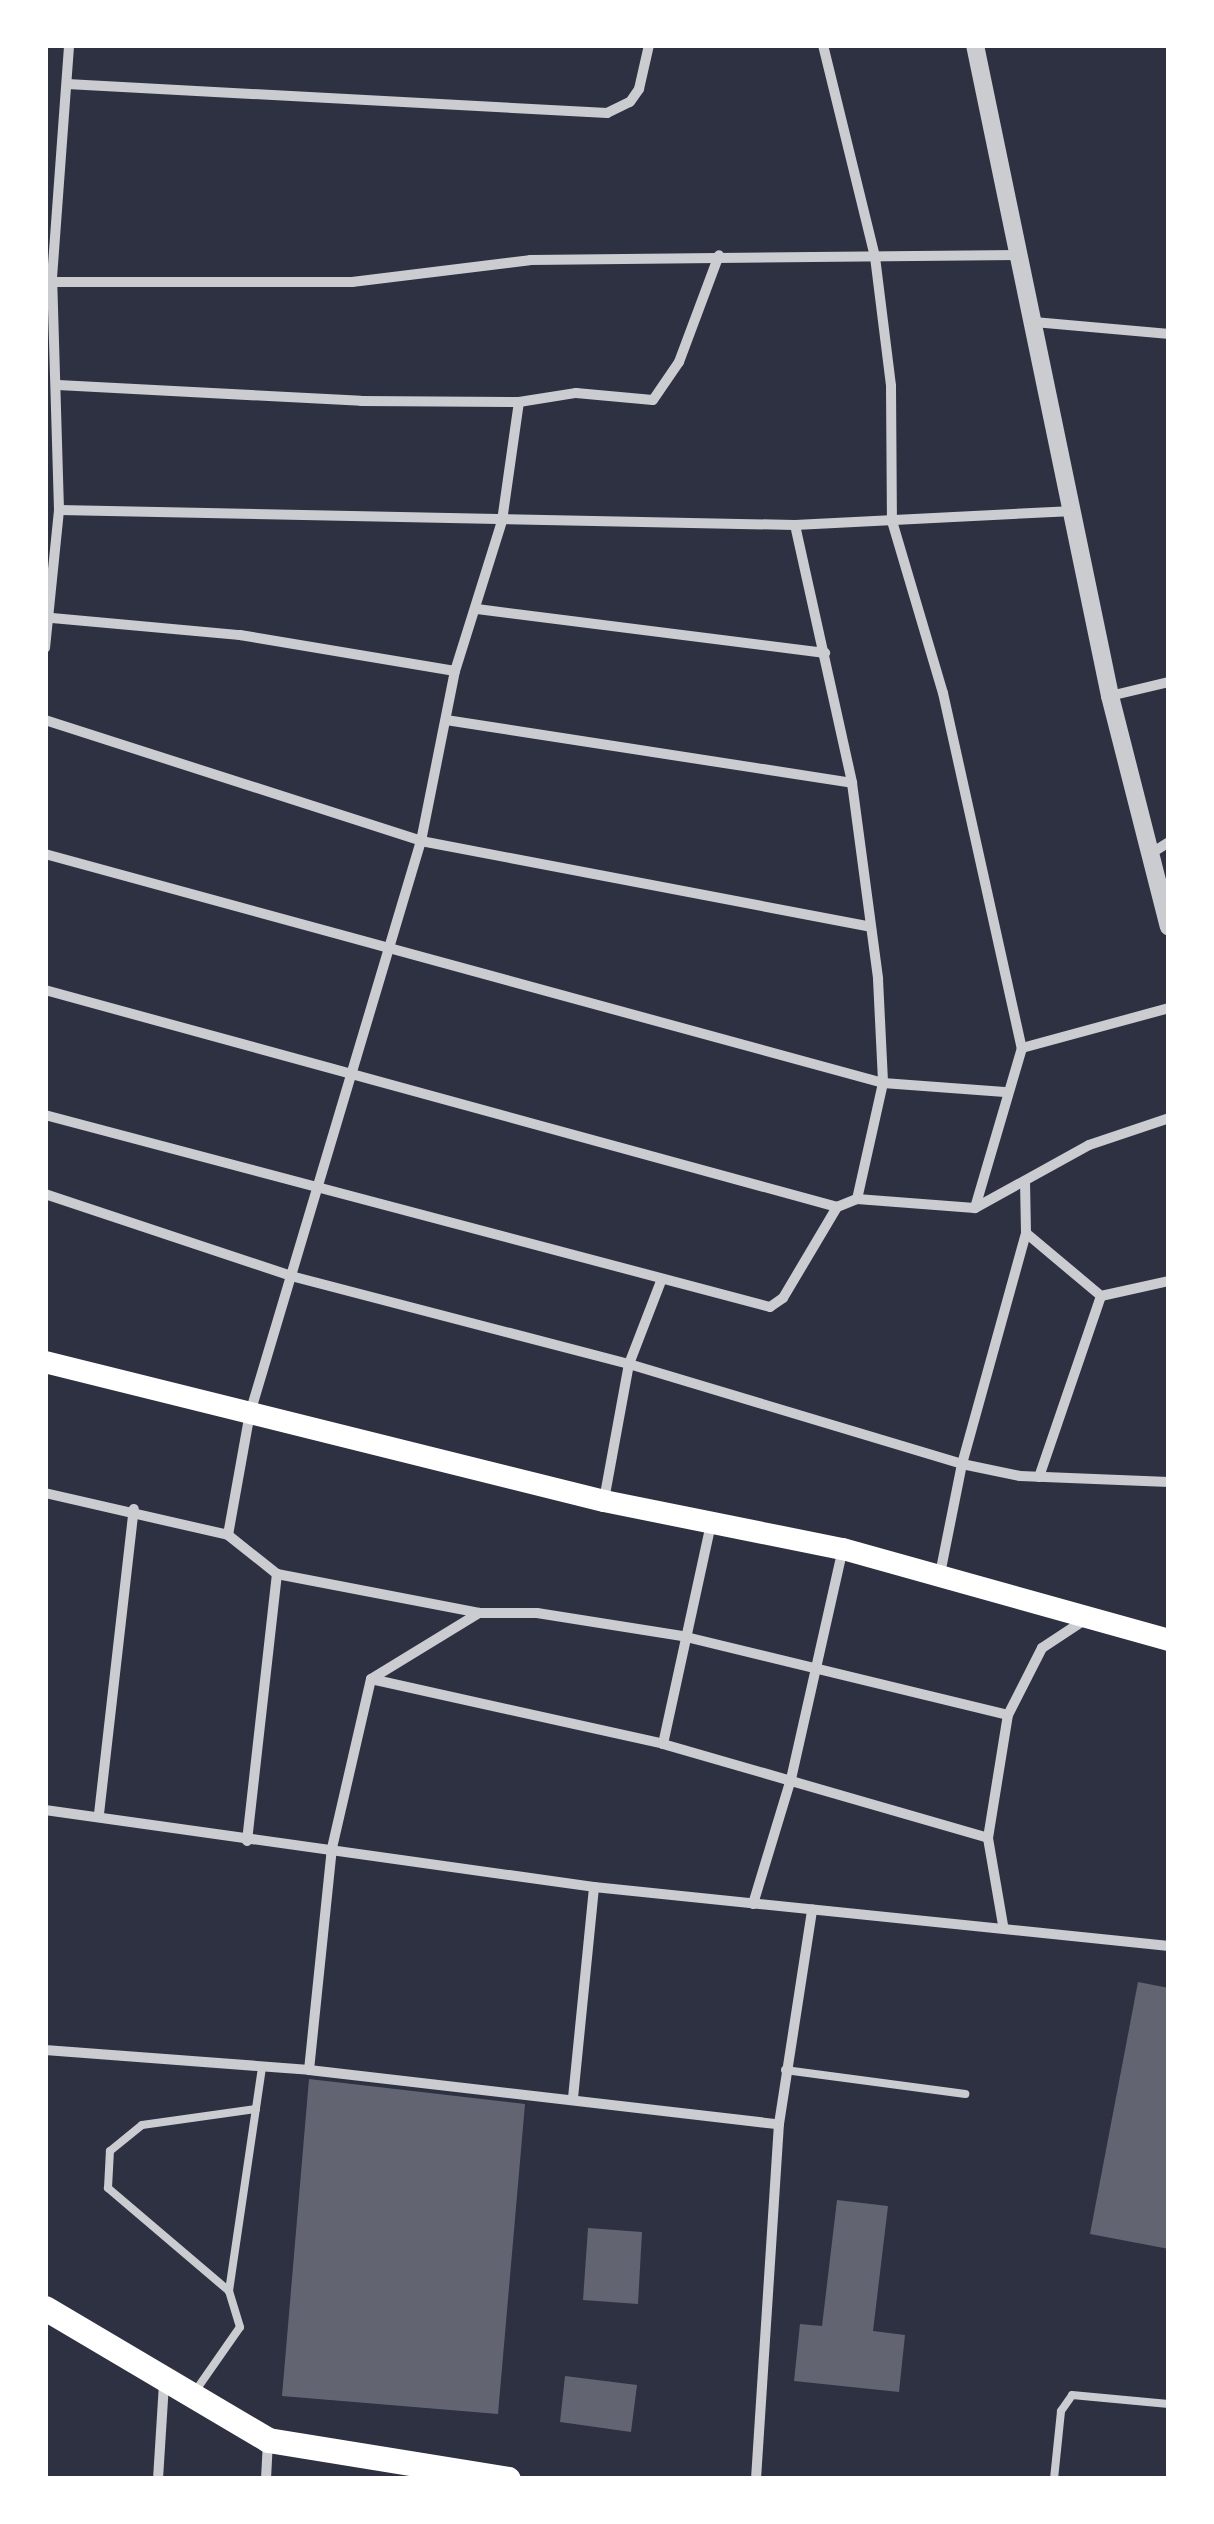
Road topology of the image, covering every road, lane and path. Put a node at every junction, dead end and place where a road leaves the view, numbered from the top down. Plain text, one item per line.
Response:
1 (68, 45) edge
2 (650, 45) edge
3 (823, 45) edge
4 (976, 45) edge
5 (66, 84) junction
6 (1017, 255) junction
7 (719, 256) junction
8 (875, 257) junction
9 (48, 280) edge
10 (1034, 322) junction
11 (1169, 335) edge
12 (58, 386) junction
13 (520, 402) junction
14 (59, 510) junction
15 (1070, 510) junction
16 (892, 521) junction
17 (502, 522) junction
18 (795, 525) junction
19 (477, 609) junction
20 (52, 618) junction
21 (45, 648) edge
22 (824, 654) junction
23 (455, 671) junction
24 (1169, 682) edge
25 (1110, 696) junction
26 (45, 720) edge
27 (446, 720) junction
28 (852, 783) junction
29 (421, 841) junction
30 (1169, 842) edge
31 (45, 854) edge
32 (1149, 854) junction
33 (868, 926) junction
34 (1169, 928) edge
35 (390, 944) junction
36 (45, 990) edge
37 (1169, 1008) edge
38 (1022, 1048) junction
39 (348, 1074) junction
40 (883, 1084) junction
41 (1005, 1092) junction
42 (45, 1115) edge
43 (1169, 1118) edge
44 (1025, 1180) junction
45 (319, 1188) junction
46 (45, 1194) edge
47 (857, 1198) junction
48 (836, 1206) junction
49 (976, 1208) junction
50 (1026, 1233) junction
51 (291, 1276) junction
52 (662, 1281) junction
53 (1169, 1282) edge
54 (1101, 1296) junction
55 (45, 1362) edge
56 (630, 1364) junction
57 (250, 1413) junction
58 (962, 1464) junction
59 (1039, 1477) junction
60 (1169, 1482) edge
61 (45, 1493) edge
62 (604, 1501) junction
63 (134, 1510) junction
64 (711, 1524) junction
65 (228, 1535) junction
66 (843, 1550) junction
67 (277, 1574) junction
68 (940, 1574) junction
69 (479, 1613) junction
70 (1083, 1621) junction
71 (682, 1636) junction
72 (1169, 1640) edge
73 (817, 1668) junction
74 (370, 1680) junction
75 (1008, 1715) junction
76 (663, 1744) junction
77 (791, 1778) junction
78 (45, 1810) edge
79 (99, 1814) junction
80 (988, 1838) junction
81 (247, 1841) junction
82 (332, 1848) junction
83 (594, 1887) junction
84 (753, 1904) junction
85 (812, 1910) junction
86 (1003, 1925) junction
87 (1169, 1946) edge
88 (45, 2050) edge
89 (262, 2067) junction
90 (309, 2070) junction
91 (784, 2070) junction
92 (964, 2094) dead end
93 (573, 2098) junction
94 (256, 2109) junction
95 (779, 2124) junction
96 (229, 2291) junction
97 (45, 2308) edge
98 (164, 2382) junction
99 (191, 2397) junction
100 (1169, 2404) edge
101 (268, 2440) junction
102 (158, 2479) edge
103 (266, 2479) edge
104 (508, 2479) edge
105 (756, 2479) edge
106 (1054, 2479) edge

1 - 5 street
2 - 5 street
3 - 8 street
4 - 6 street
5 - 9 street
6 - 8 street
6 - 10 street
7 - 8 street
7 - 9 street
7 - 13 street
8 - 16 street
9 - 12 street
10 - 11 street
10 - 15 street
12 - 13 street
12 - 14 street
13 - 17 street
14 - 17 street
14 - 20 street
15 - 16 street
15 - 25 street
16 - 18 street
16 - 38 street
17 - 18 street
17 - 19 street
18 - 22 street
19 - 22 street
19 - 23 street
20 - 21 street
20 - 23 street
22 - 28 street
23 - 27 street
24 - 25 street
25 - 32 street
26 - 29 street
27 - 28 street
27 - 29 street
28 - 33 street
29 - 33 street
29 - 35 street
30 - 32 street
31 - 35 street
32 - 34 street
33 - 40 street
35 - 39 street
35 - 40 street
36 - 39 street
37 - 38 street
38 - 41 street
39 - 45 street
39 - 48 street
40 - 41 street
40 - 47 street
41 - 49 street
42 - 45 street
43 - 44 street
44 - 49 street
44 - 50 street
45 - 51 street
45 - 52 street
46 - 51 street
47 - 48 street
47 - 49 street
48 - 52 street
50 - 54 street
50 - 58 street
51 - 56 street
51 - 57 street
52 - 56 street
53 - 54 street
54 - 59 street
55 - 57 main road
56 - 58 street
56 - 62 street
57 - 62 main road
57 - 65 street
58 - 59 street
58 - 68 street
59 - 60 street
61 - 63 street
62 - 64 main road
63 - 65 street
63 - 79 street
64 - 66 main road
64 - 71 street
65 - 67 street
66 - 68 main road
66 - 73 street
67 - 69 street
67 - 81 street
68 - 70 main road
69 - 71 street
69 - 74 street
70 - 72 main road
70 - 75 street
71 - 73 street
71 - 76 street
73 - 75 street
73 - 77 street
74 - 76 street
74 - 82 street
75 - 80 street
76 - 77 street
77 - 80 street
77 - 84 street
78 - 79 street
79 - 81 street
80 - 86 street
81 - 82 street
82 - 83 street
82 - 90 street
83 - 84 street
83 - 93 street
84 - 85 street
85 - 86 street
85 - 91 street
86 - 87 street
88 - 89 street
89 - 90 street
89 - 94 lane
90 - 93 street
91 - 92 lane
91 - 95 street
93 - 95 street
94 - 96 lane
94 - 96 lane
95 - 105 street
96 - 99 lane
97 - 98 highway
98 - 99 highway
98 - 102 street
99 - 101 highway
100 - 106 lane
101 - 103 street
101 - 104 highway

